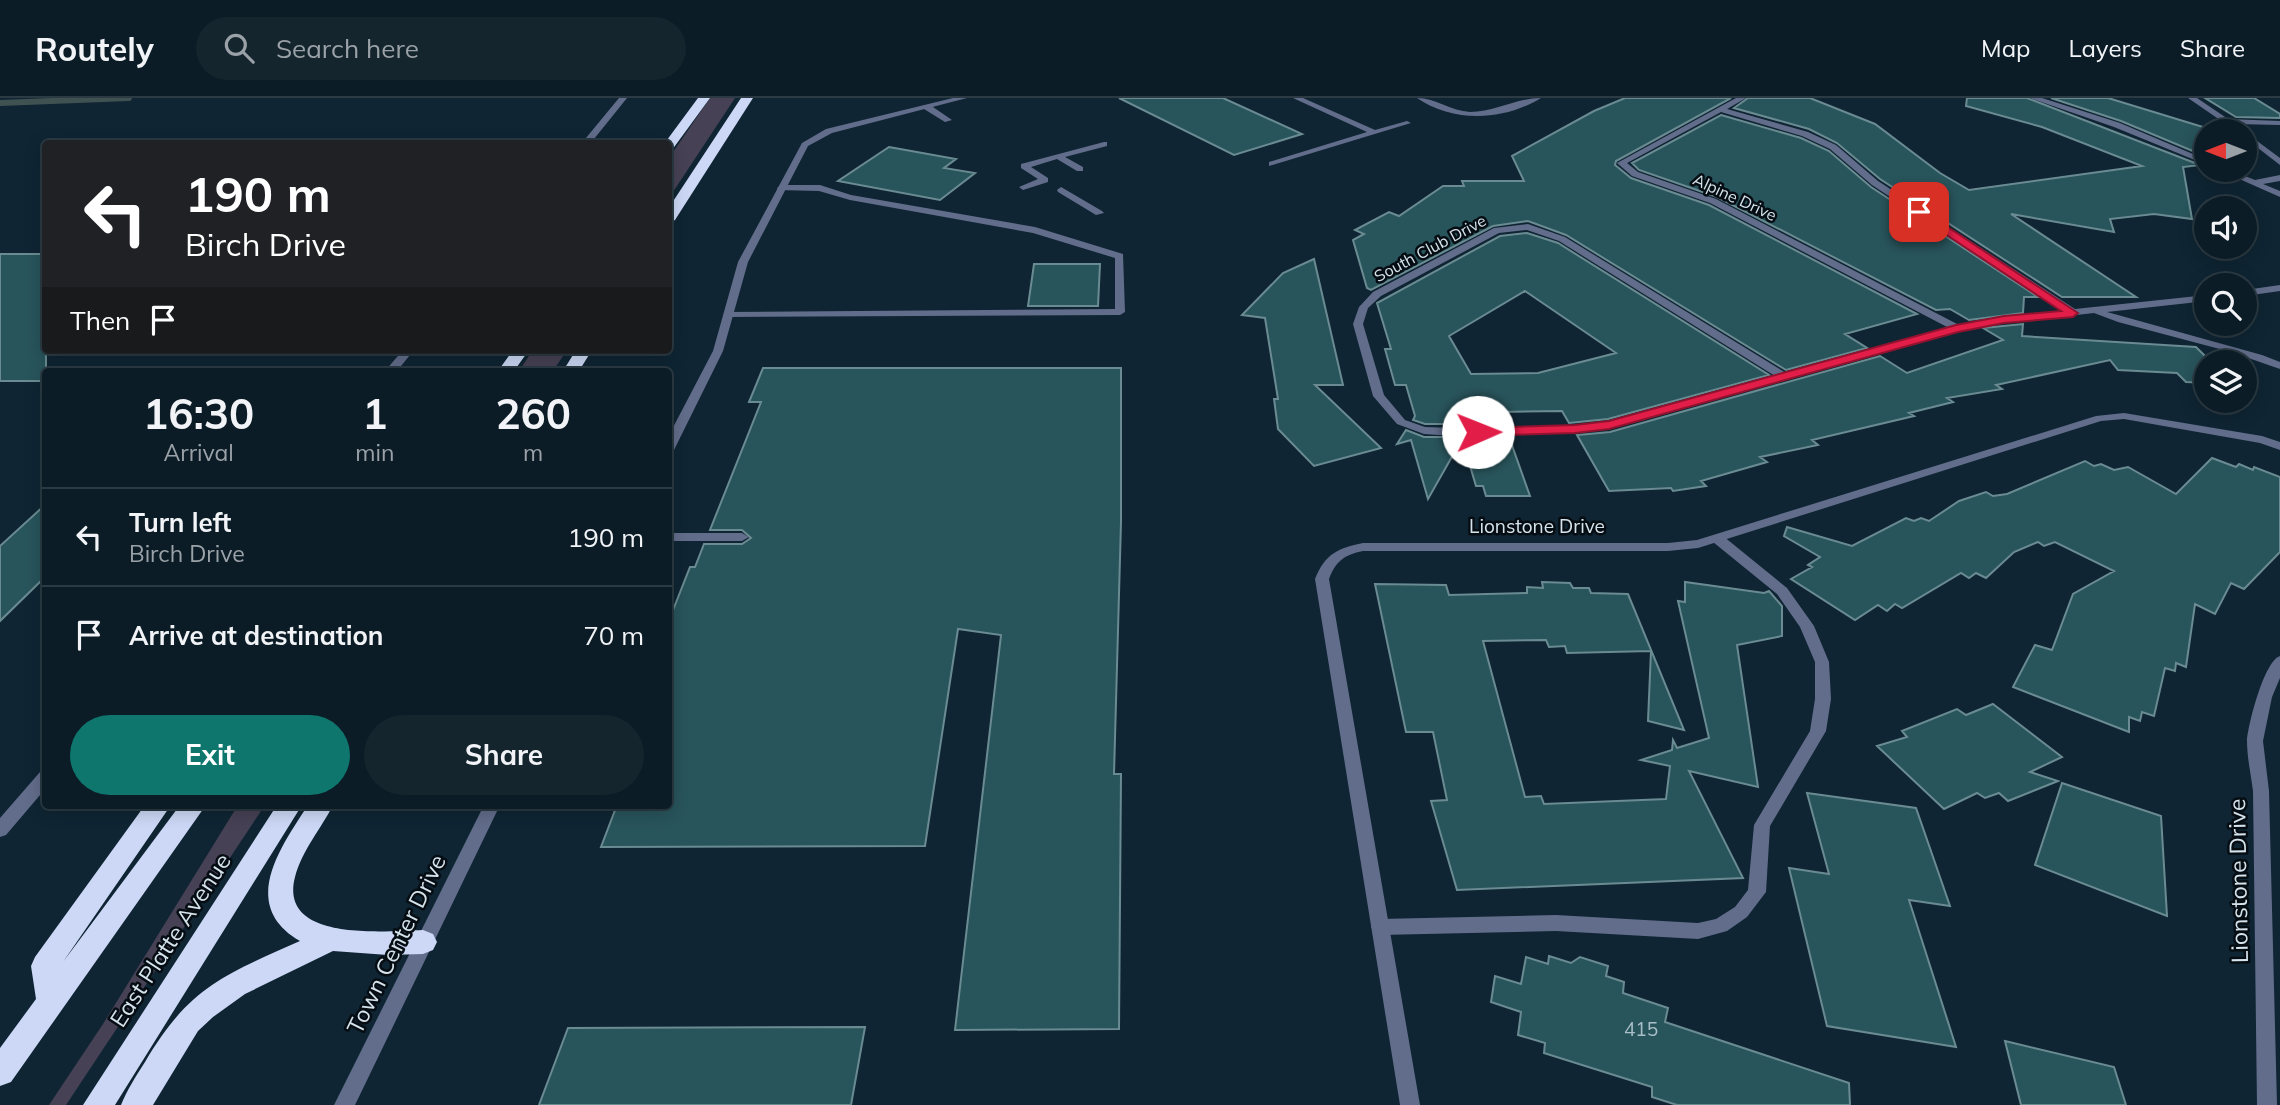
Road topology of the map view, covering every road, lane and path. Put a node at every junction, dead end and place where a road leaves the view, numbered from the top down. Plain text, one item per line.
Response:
1 (623, 98) edge
2 (704, 98) edge
3 (747, 98) edge
4 (963, 98) edge
5 (1297, 98) edge
6 (1421, 98) edge
7 (1537, 98) edge
8 (1742, 98) edge
9 (2034, 98) edge
10 (2192, 98) edge
11 (927, 107) junction
12 (1721, 110) junction
13 (2224, 119) edge
14 (948, 120) dead end
15 (1407, 123) dead end
16 (2258, 123) edge
17 (2280, 124) edge
18 (1376, 133) junction
19 (587, 140) edge
20 (672, 142) edge
21 (1104, 144) dead end
22 (2258, 145) edge
23 (1059, 157) junction
24 (2194, 158) edge
25 (2280, 162) edge
26 (1272, 164) dead end
27 (1080, 169) dead end
28 (2280, 178) edge
29 (2254, 183) joint
30 (1023, 187) dead end
31 (781, 188) junction
32 (1061, 190) dead end
33 (2280, 194) edge
34 (1099, 213) dead end
35 (672, 214) edge
36 (2280, 288) edge
37 (2269, 290) junction
38 (2257, 292) edge
39 (2280, 296) edge
40 (2194, 299) edge
41 (2094, 311) junction
42 (2073, 313) junction
43 (728, 315) junction
44 (1956, 328) junction
45 (406, 354) edge
46 (2280, 366) edge
47 (394, 368) edge
48 (1785, 377) junction
49 (672, 442) edge
50 (2280, 446) edge
51 (672, 537) edge
52 (742, 537) dead end
53 (1717, 539) junction
54 (2280, 661) edge
55 (42, 781) edge
56 (156, 809) edge
57 (191, 809) edge
58 (287, 809) edge
59 (319, 809) edge
60 (490, 809) edge
61 (0, 830) edge
62 (1380, 927) junction
63 (327, 941) junction
64 (423, 942) junction
65 (51, 1002) junction
66 (0, 1072) edge
67 (98, 1105) edge
68 (136, 1105) edge
69 (345, 1105) edge
70 (1410, 1105) edge
71 (2267, 1105) edge

1 - 19 street
2 - 20 highway
3 - 35 highway
4 - 11 street
5 - 18 street
6 - 7 street
8 - 12 street, Alpine Drive
9 - 24 street
10 - 13 street
11 - 14 street
11 - 31 street
12 - 42 street
12 - 44 street, Alpine Drive
15 - 18 street
16 - 17 street
18 - 26 street
21 - 23 street
22 - 25 street
23 - 27 street
23 - 30 street
28 - 29 street
29 - 33 street
31 - 43 street
31 - 43 street
32 - 34 street
36 - 37 street
37 - 38 street
37 - 39 street
40 - 41 street, South Club Drive
41 - 42 street, South Club Drive
41 - 46 street
42 - 44 street, South Club Drive
43 - 49 street
44 - 48 street, South Club Drive
45 - 47 street
48 - 48 street, South Club Drive
50 - 53 street, Lionstone Drive
51 - 52 street
53 - 62 street, Lionstone Drive
53 - 62 street
54 - 71 street, Lionstone Drive
55 - 61 street
56 - 65 highway
57 - 65 highway
58 - 67 highway, East Platte Avenue
59 - 63 highway
60 - 64 street, Town Center Drive
62 - 70 street, Lionstone Drive
63 - 64 highway
63 - 68 highway
64 - 69 street, Town Center Drive
65 - 66 highway

